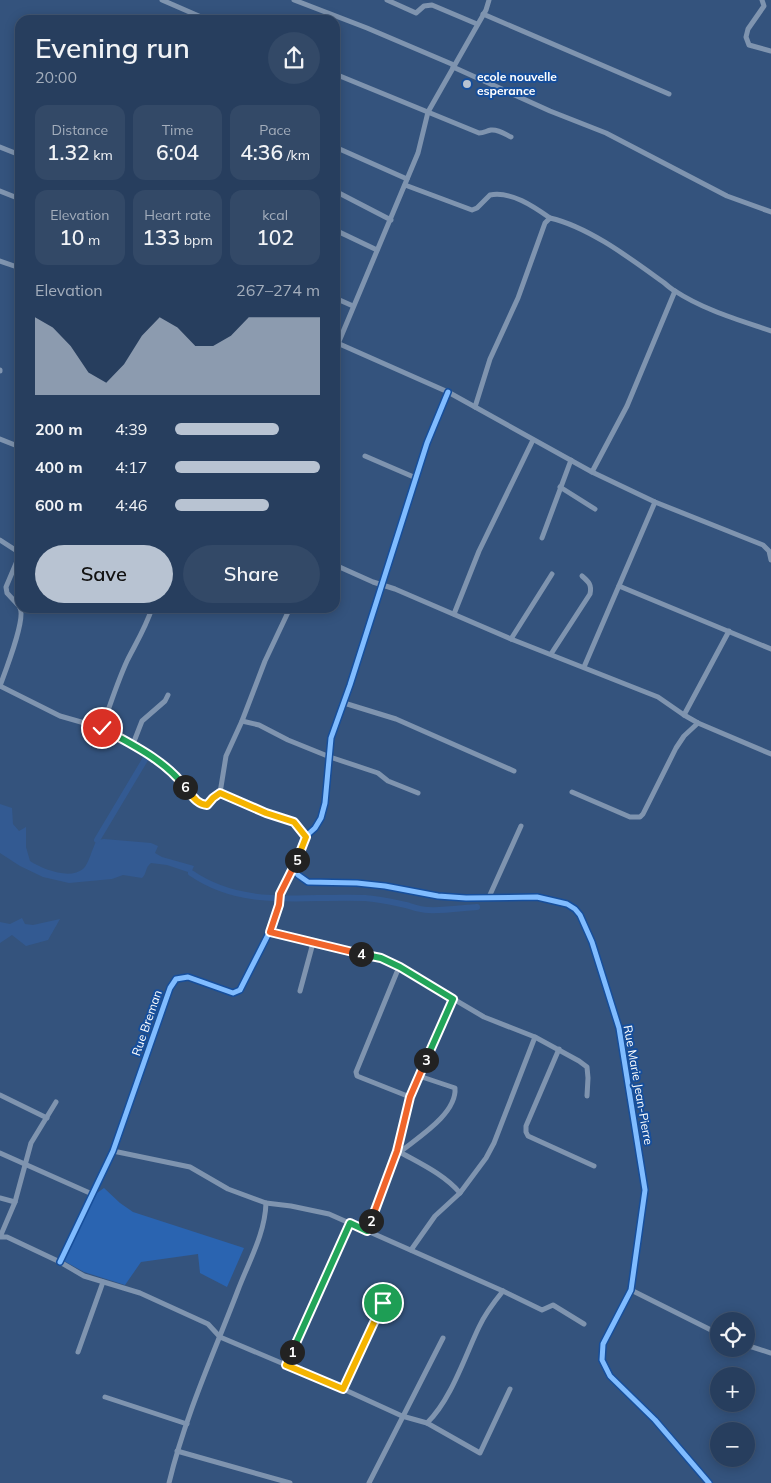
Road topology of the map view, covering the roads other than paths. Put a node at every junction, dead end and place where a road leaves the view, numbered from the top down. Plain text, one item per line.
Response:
1 (162, 0) edge
2 (294, 0) edge
3 (387, 0) edge
4 (489, 0) edge
5 (762, 0) edge
6 (483, 14) junction
7 (196, 15) edge
8 (333, 15) edge
9 (340, 18) edge
10 (477, 24) junction
11 (771, 51) edge
12 (453, 66) junction
13 (340, 76) edge
14 (669, 94) dead end
15 (428, 112) junction
16 (511, 137) dead end
17 (0, 147) edge
18 (340, 149) edge
19 (15, 153) edge
20 (407, 179) junction
21 (405, 185) junction
22 (0, 191) edge
23 (340, 194) edge
24 (15, 197) edge
25 (771, 212) edge
26 (550, 218) junction
27 (391, 220) junction
28 (340, 232) edge
29 (377, 250) junction
30 (0, 261) edge
31 (15, 266) edge
32 (675, 291) junction
33 (340, 300) edge
34 (353, 306) junction
35 (771, 331) edge
36 (340, 336) edge
37 (340, 344) edge
38 (448, 392) junction
39 (475, 408) junction
40 (0, 439) edge
41 (533, 440) junction
42 (15, 445) edge
43 (365, 456) dead end
44 (571, 460) junction
45 (592, 472) junction
46 (416, 478) junction
47 (560, 487) junction
48 (655, 502) junction
49 (595, 508) dead end
50 (542, 538) dead end
51 (0, 540) edge
52 (15, 550) edge
53 (771, 560) edge
54 (15, 565) edge
55 (340, 567) edge
56 (552, 574) dead end
57 (582, 576) dead end
58 (381, 584) junction
59 (619, 586) junction
60 (15, 602) edge
61 (22, 613) edge
62 (150, 613) edge
63 (288, 613) edge
64 (454, 614) junction
65 (729, 631) junction
66 (511, 639) junction
67 (771, 649) edge
68 (551, 654) junction
69 (584, 667) junction
70 (0, 686) edge
71 (168, 695) dead end
72 (344, 703) junction
73 (684, 715) junction
74 (242, 721) junction
75 (698, 722) junction
76 (102, 728) junction
77 (133, 744) junction
78 (771, 754) edge
79 (330, 757) junction
80 (514, 771) dead end
81 (418, 792) dead end
82 (572, 792) dead end
83 (220, 793) junction
84 (521, 826) dead end
85 (306, 837) junction
86 (293, 869) junction
87 (489, 897) junction
88 (270, 932) junction
89 (313, 943) junction
90 (400, 967) junction
91 (300, 991) dead end
92 (453, 999) junction
93 (535, 1037) junction
94 (559, 1049) junction
95 (419, 1076) junction
96 (0, 1095) edge
97 (587, 1096) dead end
98 (410, 1097) junction
99 (56, 1102) dead end
100 (47, 1118) junction
101 (113, 1151) junction
102 (398, 1152) junction
103 (0, 1153) edge
104 (26, 1164) junction
105 (594, 1166) dead end
106 (460, 1193) junction
107 (92, 1194) junction
108 (0, 1198) edge
109 (15, 1202) junction
110 (266, 1203) junction
111 (350, 1223) junction
112 (367, 1231) junction
113 (0, 1237) edge
114 (410, 1250) junction
115 (60, 1262) junction
116 (103, 1282) junction
117 (631, 1290) junction
118 (503, 1291) junction
119 (383, 1303) dead end
120 (584, 1324) dead end
121 (710, 1330) edge
122 (220, 1337) junction
123 (443, 1338) dead end
124 (755, 1348) edge
125 (78, 1352) dead end
126 (771, 1353) edge
127 (286, 1365) junction
128 (343, 1389) junction
129 (510, 1389) dead end
130 (105, 1396) dead end
131 (402, 1416) junction
132 (427, 1423) junction
133 (187, 1424) junction
134 (177, 1451) junction
135 (169, 1483) edge
136 (290, 1483) edge
137 (369, 1483) edge
138 (709, 1483) edge

1 - 7 street
2 - 8 street
3 - 10 street
4 - 6 street
5 - 11 street
6 - 10 street
6 - 14 street
9 - 12 street
10 - 12 street
12 - 15 street
12 - 25 street
13 - 15 street
15 - 16 street
15 - 20 street
17 - 19 street
18 - 20 street
20 - 21 street
21 - 26 street
21 - 27 street
22 - 24 street
23 - 27 street
26 - 32 street
26 - 39 street
27 - 29 street
28 - 29 street
29 - 34 street
30 - 31 street
32 - 35 street
32 - 45 street
33 - 34 street
34 - 36 street
37 - 38 street
38 - 39 street
38 - 46 street, Rue Breman
39 - 41 street
40 - 42 street
41 - 44 street
41 - 64 street
43 - 46 street
44 - 45 street
44 - 47 street
45 - 48 street
46 - 58 street, Rue Breman
47 - 49 street
47 - 50 street
48 - 53 street
48 - 59 street
51 - 52 street
54 - 60 street
55 - 58 street
56 - 66 street
57 - 68 street
58 - 64 street
58 - 72 street, Rue Breman
59 - 65 street
59 - 69 street
61 - 70 street
62 - 76 street
63 - 74 street
64 - 66 street
65 - 67 street
65 - 73 street
66 - 68 street
68 - 69 street
69 - 73 street
70 - 76 street
71 - 77 street
72 - 79 street, Rue Breman
72 - 80 street
73 - 75 street
74 - 79 street
74 - 83 street
75 - 78 street
75 - 82 street
76 - 77 street
77 - 83 street
79 - 81 street
79 - 85 street, Rue Breman
83 - 85 street
84 - 87 street
85 - 86 street, Rue Breman
86 - 87 street, Rue Marie Jean-Pierre
86 - 88 street, Rue Breman
87 - 117 street, Rue Marie Jean-Pierre
88 - 89 street
88 - 101 street, Rue Breman
89 - 90 street
89 - 91 street
90 - 92 street
90 - 98 street
92 - 93 street
92 - 95 street
93 - 94 street
93 - 106 street
94 - 97 street
94 - 105 street
95 - 98 street
95 - 102 street
96 - 100 street
98 - 102 street
99 - 100 street
100 - 104 street
101 - 107 street, Rue Breman
101 - 110 street
102 - 106 street
102 - 112 street
103 - 104 street
104 - 107 street
104 - 109 street
106 - 114 street
107 - 115 street, Rue Breman
108 - 109 street
109 - 113 street
110 - 111 street
110 - 122 street
111 - 112 street
111 - 127 street
112 - 114 street
113 - 115 street
114 - 118 street
115 - 116 street
116 - 122 street
116 - 125 street
117 - 121 street
117 - 138 street, Rue Marie Jean-Pierre
118 - 120 street
118 - 132 street
119 - 128 street
122 - 127 street
122 - 133 street
123 - 131 street
124 - 126 street
127 - 128 street
128 - 131 street
129 - 132 street
130 - 133 street
131 - 132 street
131 - 137 street
133 - 134 street
134 - 135 street
134 - 136 street

